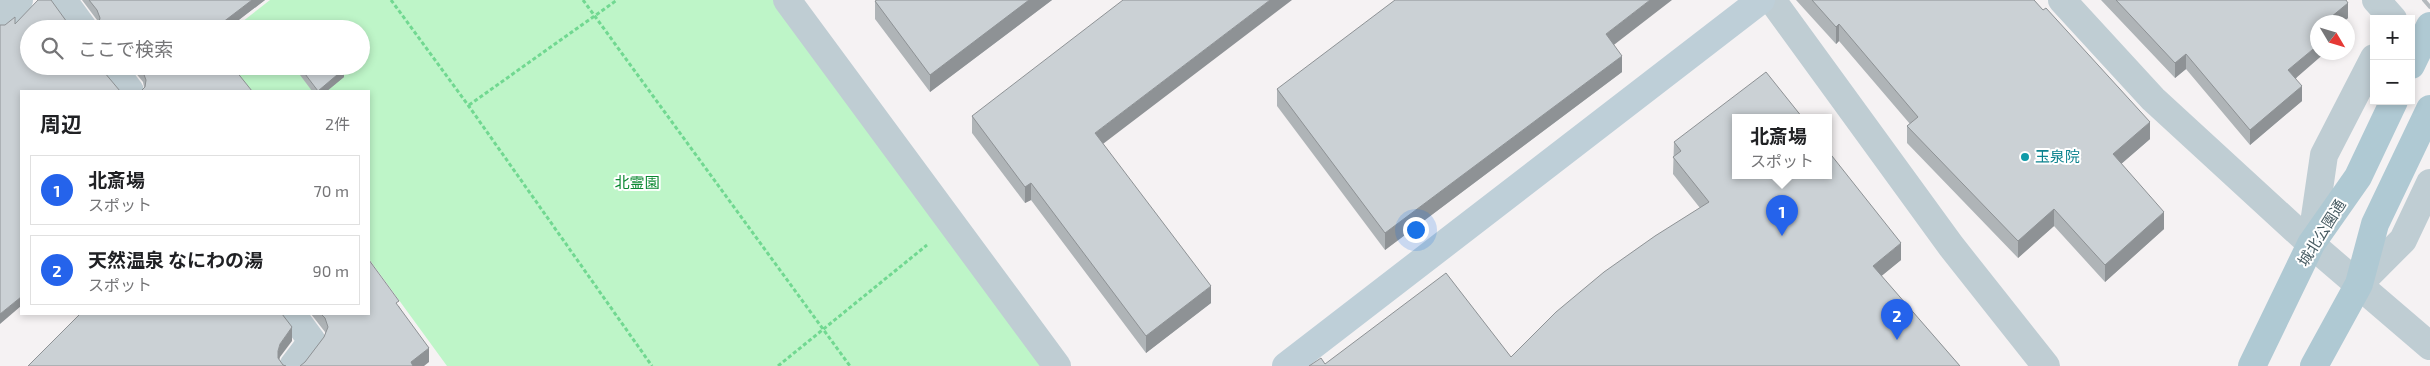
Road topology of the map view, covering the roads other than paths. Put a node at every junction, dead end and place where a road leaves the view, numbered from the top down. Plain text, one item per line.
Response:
1 (19, 0) edge
2 (63, 0) edge
3 (787, 0) edge
4 (1761, 0) edge
5 (1772, 0) edge
6 (2062, 0) edge
7 (2376, 0) edge
8 (2403, 0) edge
9 (2390, 15) edge
10 (2396, 15) edge
11 (0, 20) edge
12 (77, 20) edge
13 (2430, 26) edge
14 (2373, 60) edge
15 (2414, 60) edge
16 (118, 75) edge
17 (129, 90) edge
18 (2392, 105) edge
19 (2430, 109) edge
20 (2430, 183) edge
21 (2311, 244) junction
22 (2359, 284) junction
23 (293, 315) edge
24 (2430, 345) edge
25 (293, 366) edge
26 (1057, 366) edge
27 (1286, 366) edge
28 (2046, 366) edge
29 (2252, 366) edge
30 (2314, 366) edge

1 - 11 street
2 - 12 street
3 - 26 street
4 - 27 street
5 - 28 street
6 - 21 street
7 - 9 street
8 - 10 street
13 - 15 main road
14 - 21 street
16 - 17 street
18 - 21 main road, 城北公園通
19 - 22 main road
20 - 22 street
21 - 22 street
21 - 29 main road, 城北公園通
22 - 24 street
22 - 30 main road
23 - 25 street

